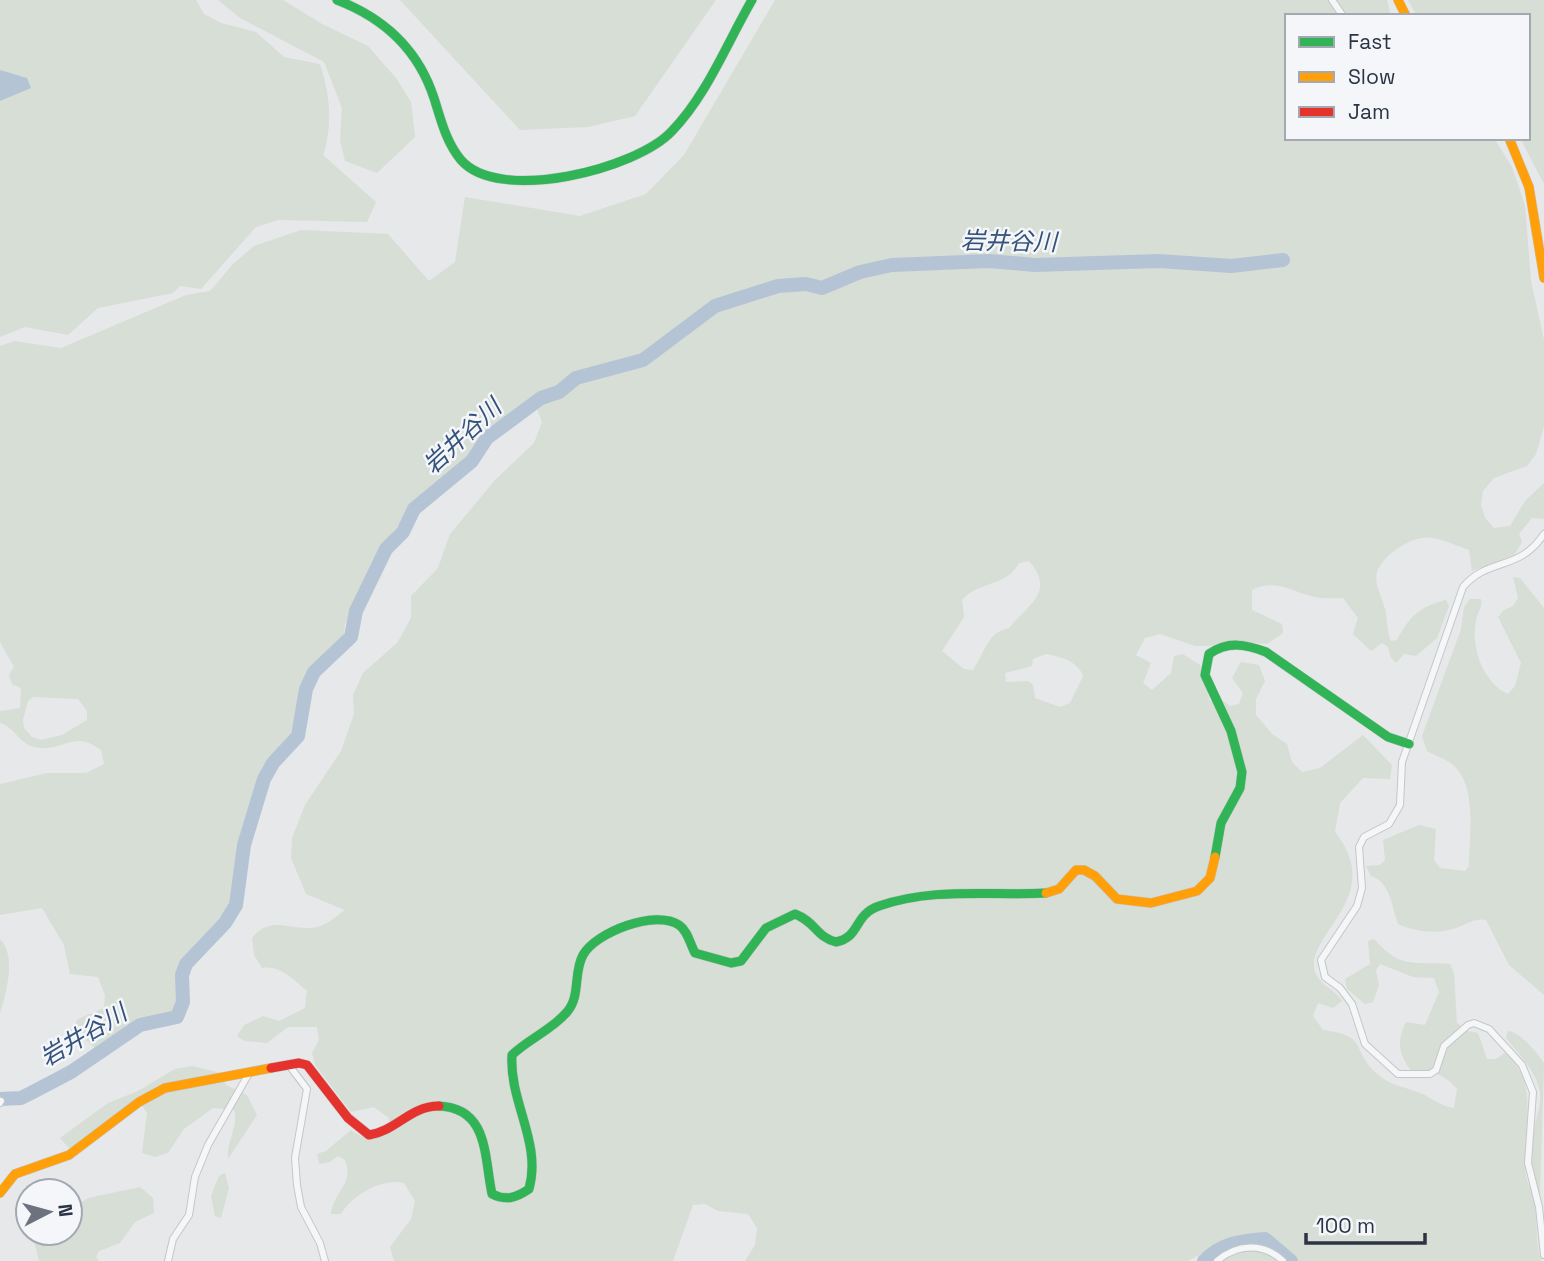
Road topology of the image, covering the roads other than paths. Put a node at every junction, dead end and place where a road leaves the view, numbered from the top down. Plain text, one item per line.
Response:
1 (337, 0) edge
2 (752, 0) edge
3 (1510, 140) edge
4 (1544, 278) edge
5 (1544, 534) edge
6 (1409, 744) junction
7 (288, 1064) junction
8 (248, 1075) junction
9 (0, 1193) edge
10 (1544, 1255) edge
11 (168, 1261) edge
12 (325, 1261) edge
13 (1217, 1261) edge
14 (1283, 1261) edge

1 - 2 street
3 - 4 street
5 - 6 street
6 - 7 street
6 - 10 street
7 - 8 street
7 - 12 street
8 - 9 street
8 - 11 street
13 - 14 street

